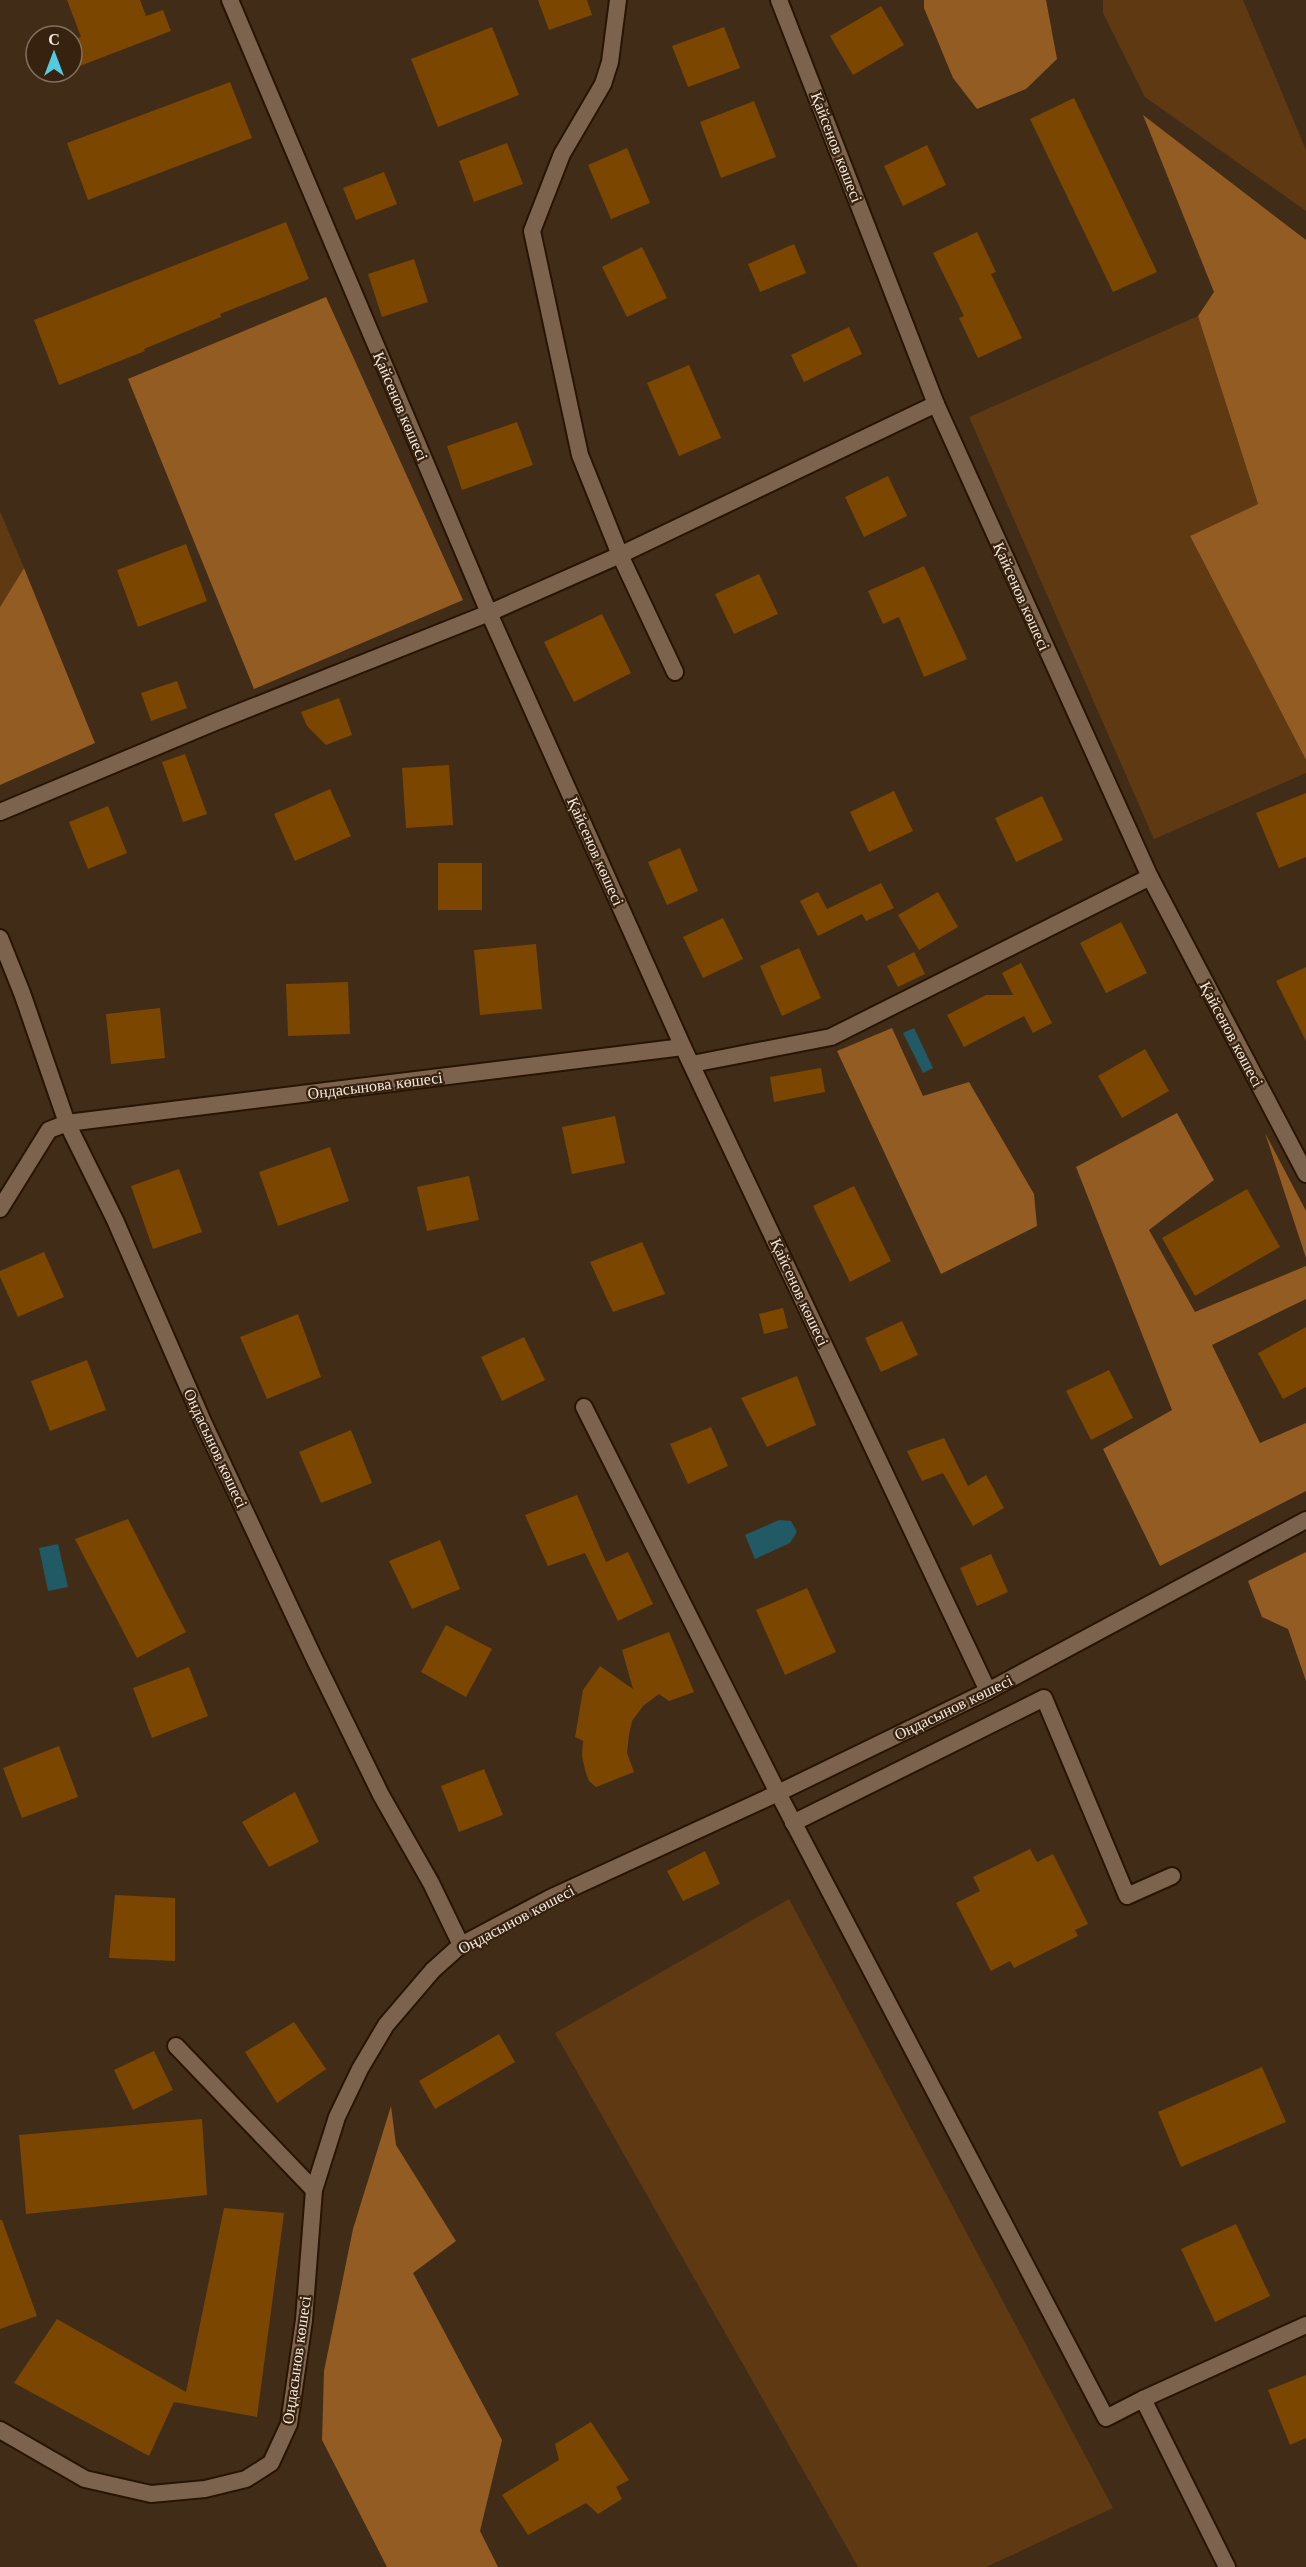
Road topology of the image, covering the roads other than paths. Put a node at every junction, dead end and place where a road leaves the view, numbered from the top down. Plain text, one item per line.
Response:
1 (230, 0) edge
2 (618, 0) edge
3 (779, 0) edge
4 (936, 404) junction
5 (620, 555) junction
6 (489, 613) junction
7 (675, 672) dead end
8 (0, 812) edge
9 (1150, 877) junction
10 (0, 938) edge
11 (683, 1047) junction
12 (692, 1065) junction
13 (67, 1122) junction
14 (1306, 1174) edge
15 (0, 1209) edge
16 (584, 1407) dead end
17 (1306, 1520) edge
18 (988, 1691) junction
19 (778, 1793) junction
20 (793, 1822) junction
21 (1172, 1876) dead end
22 (461, 1945) junction
23 (176, 2046) dead end
24 (314, 2190) junction
25 (1306, 2325) edge
26 (1143, 2399) junction
27 (0, 2430) edge
28 (1227, 2567) edge

1 - 6 street, Қайсенов көшесі
2 - 5 street
3 - 4 street, Қайсенов көшесі
4 - 5 street
4 - 9 street, Қайсенов көшесі
5 - 6 street
5 - 7 street
6 - 8 street
6 - 11 street, Қайсенов көшесі
9 - 12 street
9 - 14 street, Қайсенов көшесі
10 - 13 street, Ондасынов көшесі
11 - 12 street, Қайсенов көшесі
11 - 13 street, Ондасынова көшесі
12 - 18 street, Қайсенов көшесі
13 - 15 street
13 - 22 street, Ондасынов көшесі
16 - 19 street
17 - 18 street, Оңдасынов көшесі
18 - 19 street, Оңдасынов көшесі
19 - 20 street
19 - 22 street, Оңдасынов көшесі
20 - 21 street
20 - 26 street
22 - 24 street, Оңдасынов көшесі
23 - 24 street
24 - 27 street, Оңдасынов көшесі
25 - 26 street
26 - 28 street

